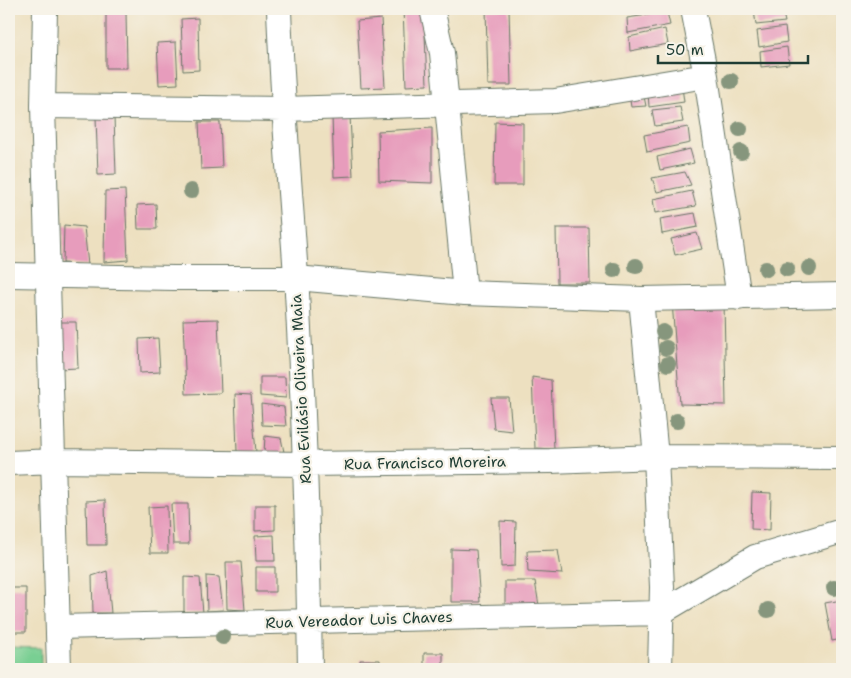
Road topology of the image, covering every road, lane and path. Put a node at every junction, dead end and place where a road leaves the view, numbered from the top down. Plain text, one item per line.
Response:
1 (46, 9) edge
2 (279, 9) edge
3 (432, 9) edge
4 (693, 9) edge
5 (706, 76) junction
6 (446, 105) junction
7 (42, 106) junction
8 (283, 108) junction
9 (9, 275) edge
10 (47, 276) junction
11 (296, 278) junction
12 (466, 292) junction
13 (842, 295) edge
14 (739, 298) junction
15 (641, 299) junction
16 (656, 456) junction
17 (842, 458) edge
18 (54, 460) junction
19 (9, 463) edge
20 (305, 464) junction
21 (842, 531) edge
22 (660, 613) junction
23 (310, 621) junction
24 (58, 627) junction
25 (59, 669) edge
26 (310, 669) edge
27 (660, 669) edge

1 - 7 street
2 - 8 street, Rua Evilásio Oliveira Maia
3 - 6 street
4 - 5 street
5 - 6 street
5 - 14 street
6 - 8 street
6 - 12 street
7 - 8 street
7 - 10 street
8 - 11 street, Rua Evilásio Oliveira Maia
9 - 10 street
10 - 11 street
10 - 18 street
11 - 12 street
11 - 20 street, Rua Evilásio Oliveira Maia
12 - 15 street
13 - 14 street
14 - 15 street
15 - 16 street
16 - 17 street, Rua Francisco Moreira
16 - 20 street, Rua Francisco Moreira
16 - 22 street
18 - 19 street, Rua Francisco Moreira
18 - 20 street, Rua Francisco Moreira
18 - 24 street
20 - 23 street, Rua Evilásio Oliveira Maia
21 - 22 street
22 - 23 street, Rua Vereador Luis Chaves
22 - 27 street
23 - 24 street, Rua Vereador Luis Chaves
23 - 26 street, Rua Evilásio Oliveira Maia
24 - 25 street

